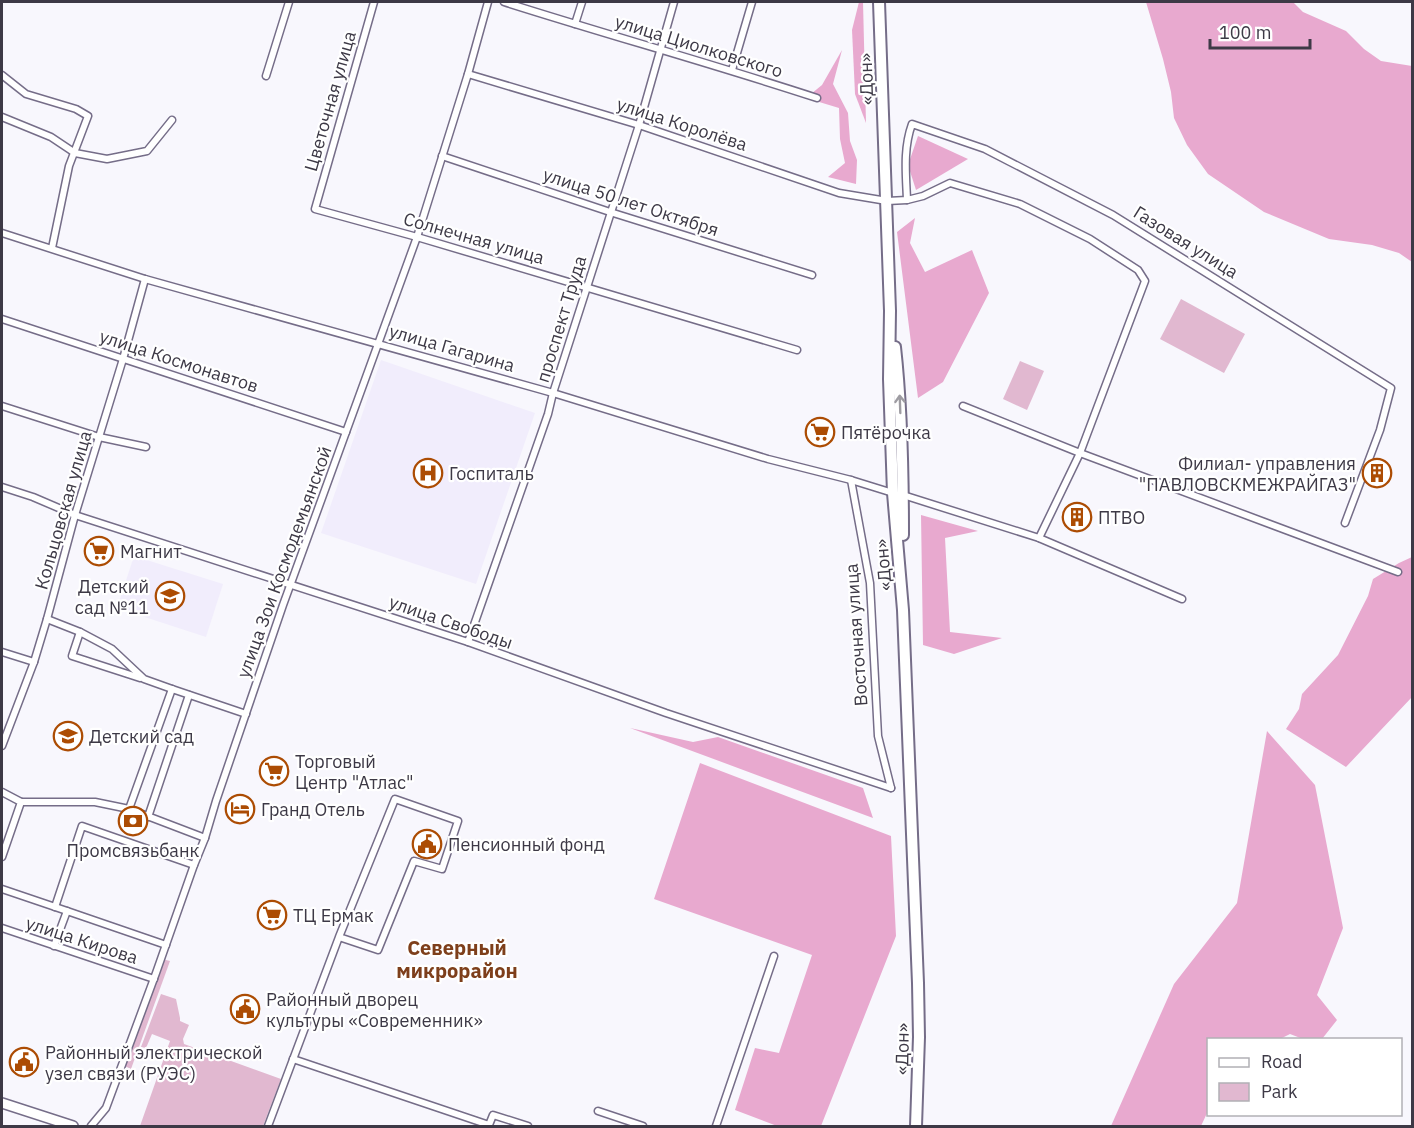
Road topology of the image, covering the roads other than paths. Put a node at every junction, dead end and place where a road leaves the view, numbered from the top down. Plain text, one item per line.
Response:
1 (289, 2) edge
2 (374, 2) edge
3 (489, 2) edge
4 (504, 2) edge
5 (582, 2) edge
6 (674, 2) edge
7 (752, 2) edge
8 (879, 2) edge
9 (575, 24) junction
10 (659, 50) junction
11 (732, 70) junction
12 (468, 74) junction
13 (2, 75) edge
14 (266, 76) dead end
15 (817, 98) dead end
16 (2, 117) edge
17 (172, 120) dead end
18 (639, 125) junction
19 (75, 153) junction
20 (442, 156) junction
21 (907, 200) junction
22 (886, 201) junction
23 (315, 209) joint
24 (610, 212) junction
25 (2, 233) edge
26 (417, 237) junction
27 (52, 248) junction
28 (812, 275) dead end
29 (145, 279) junction
30 (586, 287) junction
31 (2, 319) edge
32 (378, 343) junction
33 (797, 350) dead end
34 (123, 359) junction
35 (553, 393) junction
36 (2, 406) edge
37 (963, 406) dead end
38 (346, 432) junction
39 (99, 437) junction
40 (146, 447) dead end
41 (1080, 453) junction
42 (851, 480) junction
43 (2, 487) edge
44 (898, 494) junction
45 (75, 514) junction
46 (1345, 523) dead end
47 (1039, 538) junction
48 (1398, 572) dead end
49 (291, 584) junction
50 (1182, 600) dead end
51 (47, 619) junction
52 (80, 632) junction
53 (468, 642) junction
54 (2, 652) edge
55 (34, 662) junction
56 (144, 679) junction
57 (172, 689) junction
58 (189, 695) junction
59 (246, 714) junction
60 (2, 746) edge
61 (891, 788) joint
62 (2, 792) edge
63 (21, 802) junction
64 (129, 809) junction
65 (148, 817) junction
66 (205, 838) junction
67 (2, 857) edge
68 (194, 865) junction
69 (2, 889) edge
70 (55, 908) junction
71 (67, 911) junction
72 (2, 928) edge
73 (339, 937) junction
74 (166, 945) junction
75 (54, 946) junction
76 (774, 956) dead end
77 (154, 979) junction
78 (293, 1059) junction
79 (2, 1102) edge
80 (598, 1111) dead end
81 (529, 1125) edge
82 (73, 1126) edge
83 (91, 1126) edge
84 (268, 1126) edge
85 (643, 1126) edge
86 (716, 1126) edge
87 (916, 1126) edge

1 - 14 street
2 - 23 street, Цветочная улица
3 - 12 street, улица Зои Космодемьянской
4 - 9 street, улица Циолковского
5 - 9 street
6 - 10 street, проспект Труда
7 - 11 street
8 - 22 main road, «Дон»
9 - 10 street, улица Циолковского
10 - 11 street, улица Циолковского
10 - 18 street, проспект Труда
11 - 15 street, улица Циолковского
12 - 18 street, улица Королёва
12 - 20 street, улица Зои Космодемьянской
13 - 19 street
16 - 19 street
17 - 19 street
18 - 22 street, улица Королёва
18 - 24 street, проспект Труда
19 - 27 street
20 - 24 street, улица 50 лет Октября
20 - 26 street, улица Зои Космодемьянской
21 - 22 street
21 - 41 street
21 - 46 street, Газовая улица
22 - 44 main road, «Дон»
23 - 26 street, Солнечная улица
24 - 28 street, улица 50 лет Октября
24 - 30 street, проспект Труда
25 - 27 street, улица Гагарина
26 - 30 street, Солнечная улица
26 - 32 street, улица Зои Космодемьянской
27 - 29 street, улица Гагарина
29 - 32 street, улица Гагарина
29 - 34 street, Кольцовская улица
30 - 33 street, Солнечная улица
30 - 35 street, проспект Труда
31 - 34 street, улица Космонавтов
32 - 35 street, улица Гагарина
32 - 38 street, улица Зои Космодемьянской
34 - 38 street, улица Космонавтов
34 - 39 street, Кольцовская улица
35 - 42 street, улица Гагарина
35 - 53 street, проспект Труда
36 - 39 street
37 - 41 street
38 - 49 street, улица Зои Космодемьянской
39 - 40 street
39 - 45 street, Кольцовская улица
41 - 47 street
41 - 48 street
42 - 44 street, улица Гагарина
42 - 61 street, Восточная улица
43 - 45 street, улица Свободы
44 - 47 street, улица Гагарина
44 - 87 main road, «Дон»
45 - 49 street, улица Свободы
45 - 51 street, Кольцовская улица
47 - 50 street, улица Гагарина
49 - 53 street, улица Свободы
49 - 59 street, улица Зои Космодемьянской
51 - 52 street
51 - 55 street, Кольцовская улица
52 - 56 street
52 - 56 street
53 - 61 street, улица Свободы
54 - 55 street
55 - 60 street, Кольцовская улица
56 - 57 street
57 - 58 street
57 - 64 street
58 - 59 street
58 - 65 street
59 - 66 street, улица Зои Космодемьянской
62 - 63 street
63 - 64 street
63 - 67 street
64 - 65 street
65 - 66 street
66 - 68 street, улица Зои Космодемьянской
68 - 70 street
68 - 74 street, улица Зои Космодемьянской
69 - 70 street
70 - 71 street
71 - 74 street
71 - 75 street
72 - 75 street, улица Кирова
73 - 73 street
73 - 78 street
74 - 77 street, улица Зои Космодемьянской
75 - 77 street, улица Кирова
76 - 86 street
77 - 83 street, улица Зои Космодемьянской
78 - 81 street
78 - 84 street
79 - 82 street
80 - 85 street

